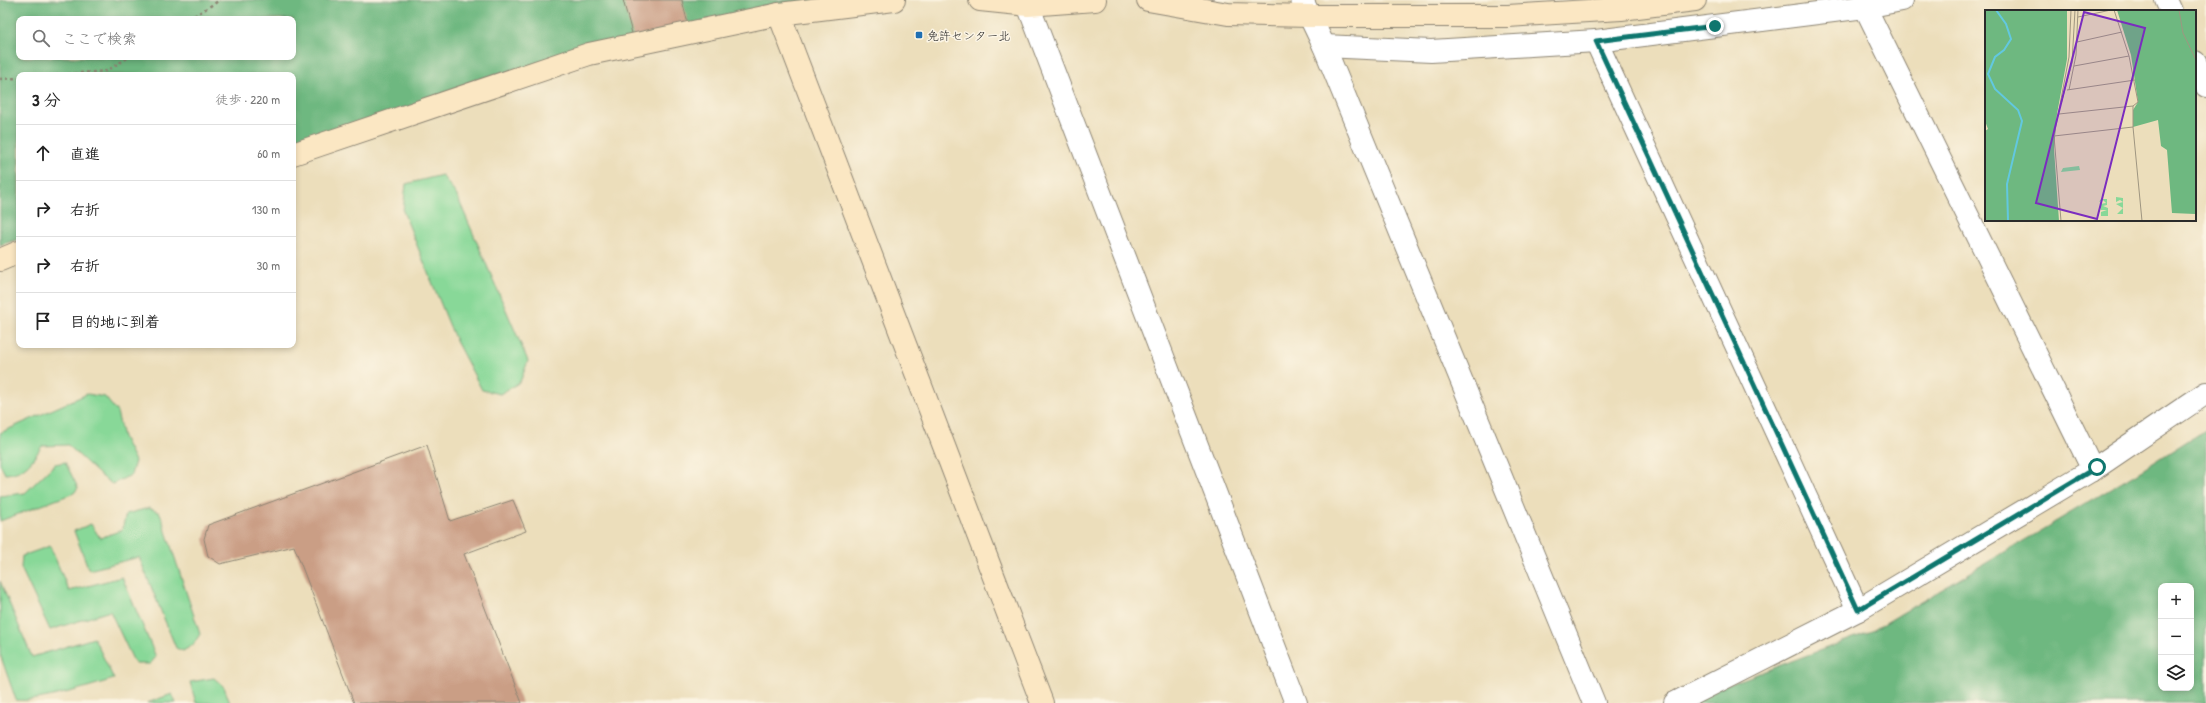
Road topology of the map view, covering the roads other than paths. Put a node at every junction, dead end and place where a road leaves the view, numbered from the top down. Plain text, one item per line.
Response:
1 (894, 0) edge
2 (980, 0) edge
3 (1095, 0) edge
4 (1148, 0) edge
5 (1695, 0) edge
6 (1902, 0) edge
7 (2166, 0) edge
8 (1028, 5) junction
9 (1864, 7) junction
10 (1306, 8) edge
11 (2171, 10) edge
12 (779, 14) junction
13 (1596, 41) junction
14 (1324, 46) junction
15 (2196, 64) edge
16 (2206, 86) edge
17 (296, 153) edge
18 (16, 253) edge
19 (0, 260) edge
20 (2206, 393) edge
21 (2093, 470) junction
22 (1858, 610) junction
23 (1042, 703) edge
24 (1296, 703) edge
25 (1594, 703) edge
26 (1675, 703) edge

1 - 12 street
2 - 8 street
3 - 8 street
4 - 10 street
5 - 10 street
6 - 9 street
7 - 11 street
8 - 24 street
9 - 13 street
9 - 21 street
10 - 14 street
12 - 17 street
12 - 23 street
13 - 14 street
13 - 22 street
14 - 25 street
15 - 16 street
18 - 19 street
20 - 21 street
21 - 22 street
22 - 26 street

